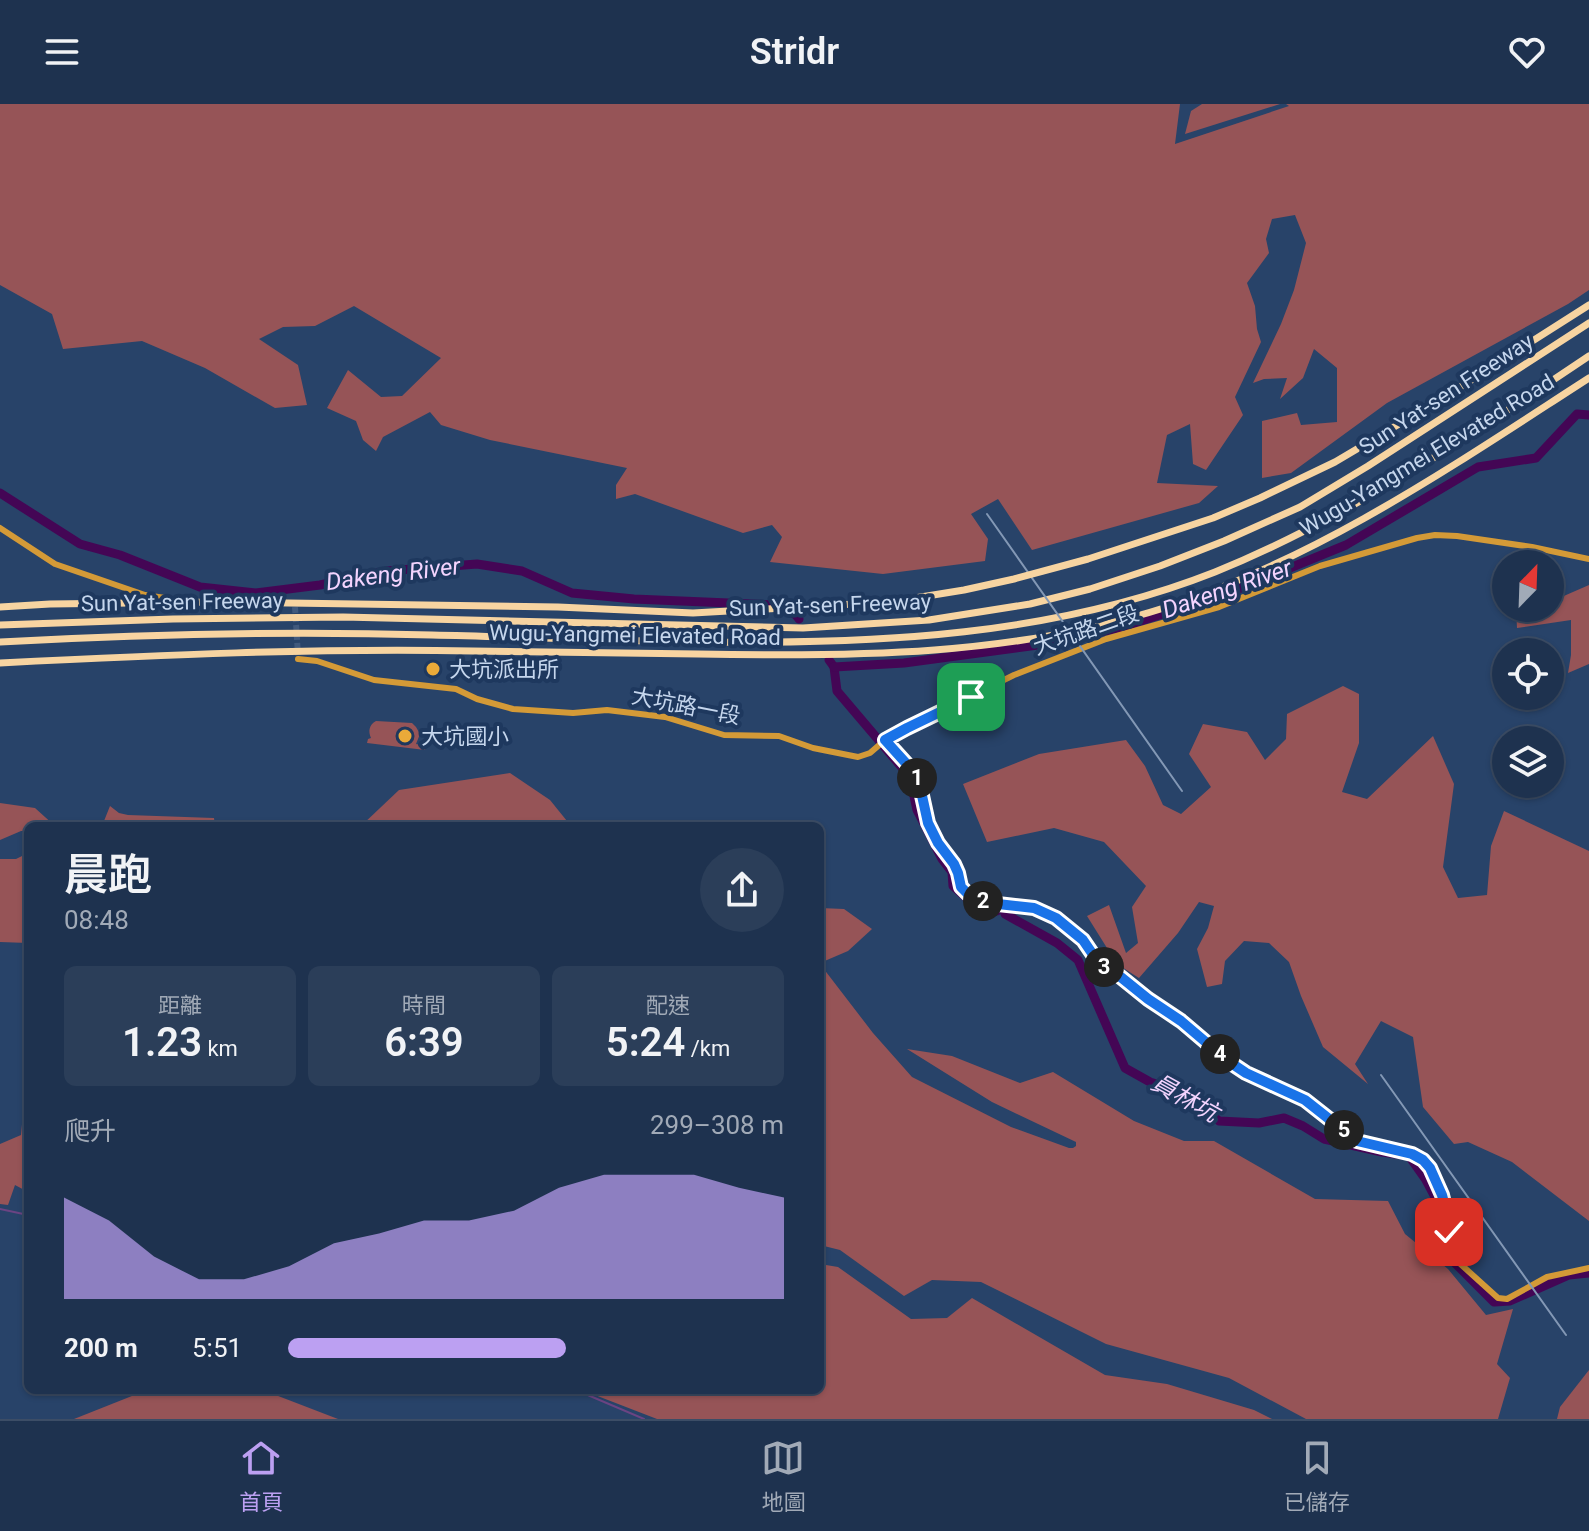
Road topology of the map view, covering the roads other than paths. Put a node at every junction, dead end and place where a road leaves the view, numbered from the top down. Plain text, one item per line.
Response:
1 (1589, 305) edge
2 (1589, 323) edge
3 (1589, 356) edge
4 (1589, 378) edge
5 (0, 528) edge
6 (1589, 559) edge
7 (0, 607) edge
8 (295, 607) dead end
9 (0, 625) edge
10 (0, 642) edge
11 (298, 659) dead end
12 (0, 663) edge
13 (882, 743) junction
14 (1589, 1268) edge

1 - 7 highway, Wugu-Yangmei Elevated Road, bridge
2 - 9 highway, Sun Yat-sen Freeway
3 - 10 highway, Sun Yat-sen Freeway
4 - 12 highway, Wugu-Yangmei Elevated Road, bridge
5 - 8 street
6 - 13 street, 大坑路二段
11 - 13 street, 大坑路一段
13 - 14 street

